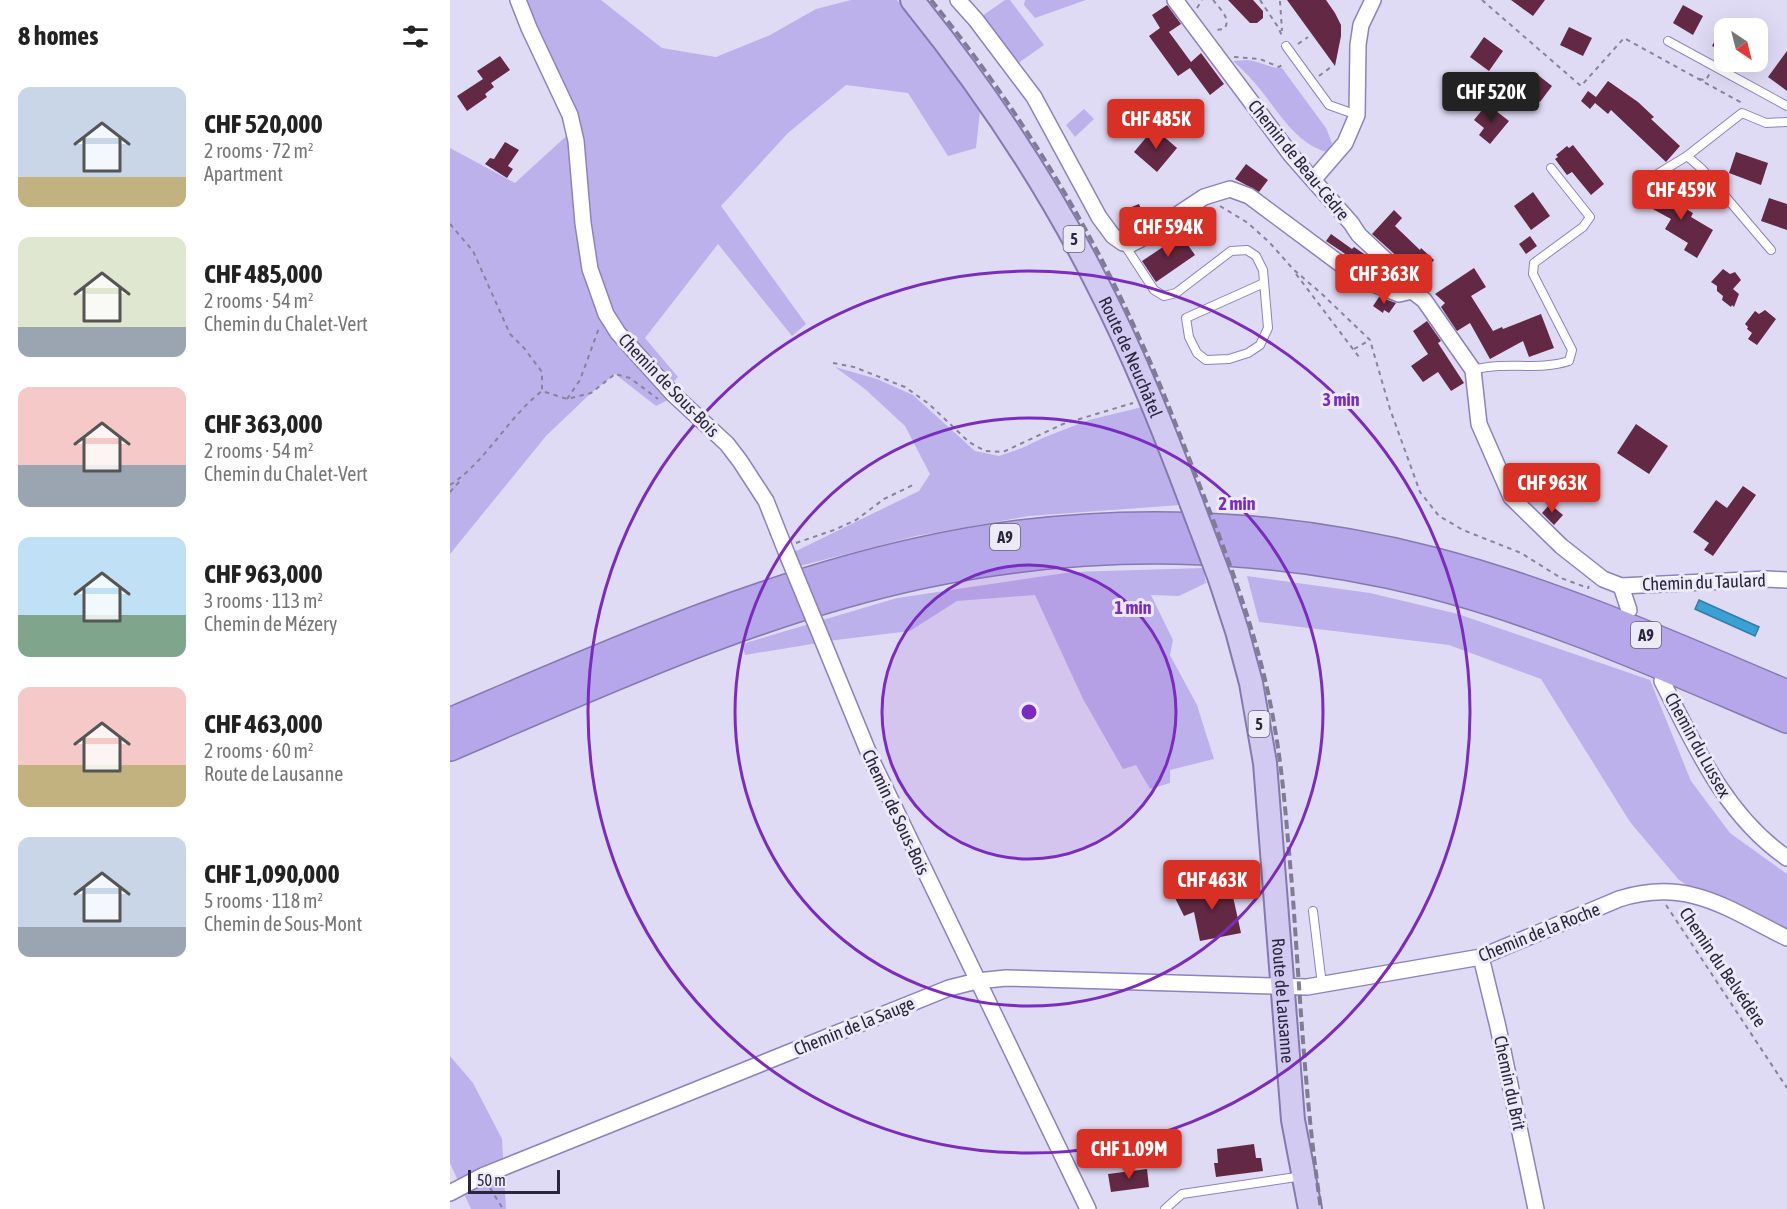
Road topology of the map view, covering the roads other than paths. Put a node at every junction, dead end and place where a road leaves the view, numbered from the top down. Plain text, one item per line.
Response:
1 (518, 0) edge
2 (912, 0) edge
3 (958, 0) edge
4 (1175, 0) edge
5 (1372, 0) edge
6 (1668, 41) dead end
7 (1290, 51) road end
8 (1787, 106) edge
9 (1357, 115) junction
10 (1787, 122) edge
11 (1688, 156) junction
12 (1551, 168) dead end
13 (1651, 178) dead end
14 (1313, 180) junction
15 (1123, 243) junction
16 (1771, 250) dead end
17 (1264, 283) junction
18 (1412, 291) junction
19 (1473, 369) junction
20 (1220, 579) joint
21 (1787, 580) edge
22 (1621, 586) junction
23 (1629, 610) dead end
24 (1662, 681) dead end
25 (1787, 694) edge
26 (1787, 719) edge
27 (450, 722) edge
28 (450, 747) edge
29 (1787, 858) edge
30 (1313, 911) dead end
31 (1787, 938) edge
32 (1481, 957) junction
33 (977, 981) junction
34 (1322, 985) junction
35 (1282, 988) junction
36 (1304, 1176) junction
37 (450, 1193) edge
38 (1088, 1209) edge
39 (1165, 1209) edge
40 (1310, 1209) edge
41 (1536, 1209) edge

1 - 33 street, Chemin de Sous-Bois, bridge
2 - 20 main road, Route de Neuchâtel / 5, bridge
3 - 15 street
4 - 14 street, Chemin de Beau-Cèdre
5 - 9 street
6 - 8 lane
7 - 9 lane
9 - 14 street
10 - 11 lane
11 - 13 lane
11 - 16 lane
12 - 19 lane
14 - 18 street, Chemin de Beau-Cèdre
15 - 17 lane
15 - 18 street
17 - 17 lane
18 - 19 street, Chemin de Beau-Cèdre
19 - 22 street
20 - 35 main road, Route de Lausanne / 5
21 - 22 street, Chemin du Taulard
22 - 23 street
24 - 29 street, Chemin du Lussex
25 - 27 highway, A9
26 - 28 highway, A9
30 - 34 lane
31 - 32 street, Chemin de la Roche
32 - 34 street, Chemin de la Roche
32 - 41 street, Chemin du Brit
33 - 35 street, Chemin de la Sauge
33 - 37 street, Chemin de la Sauge
33 - 38 street, Chemin de Sous-Bois
34 - 35 street, Chemin de la Roche
35 - 36 main road, Route de Lausanne / 5
36 - 39 lane
36 - 40 main road, Route de Lausanne / 5

